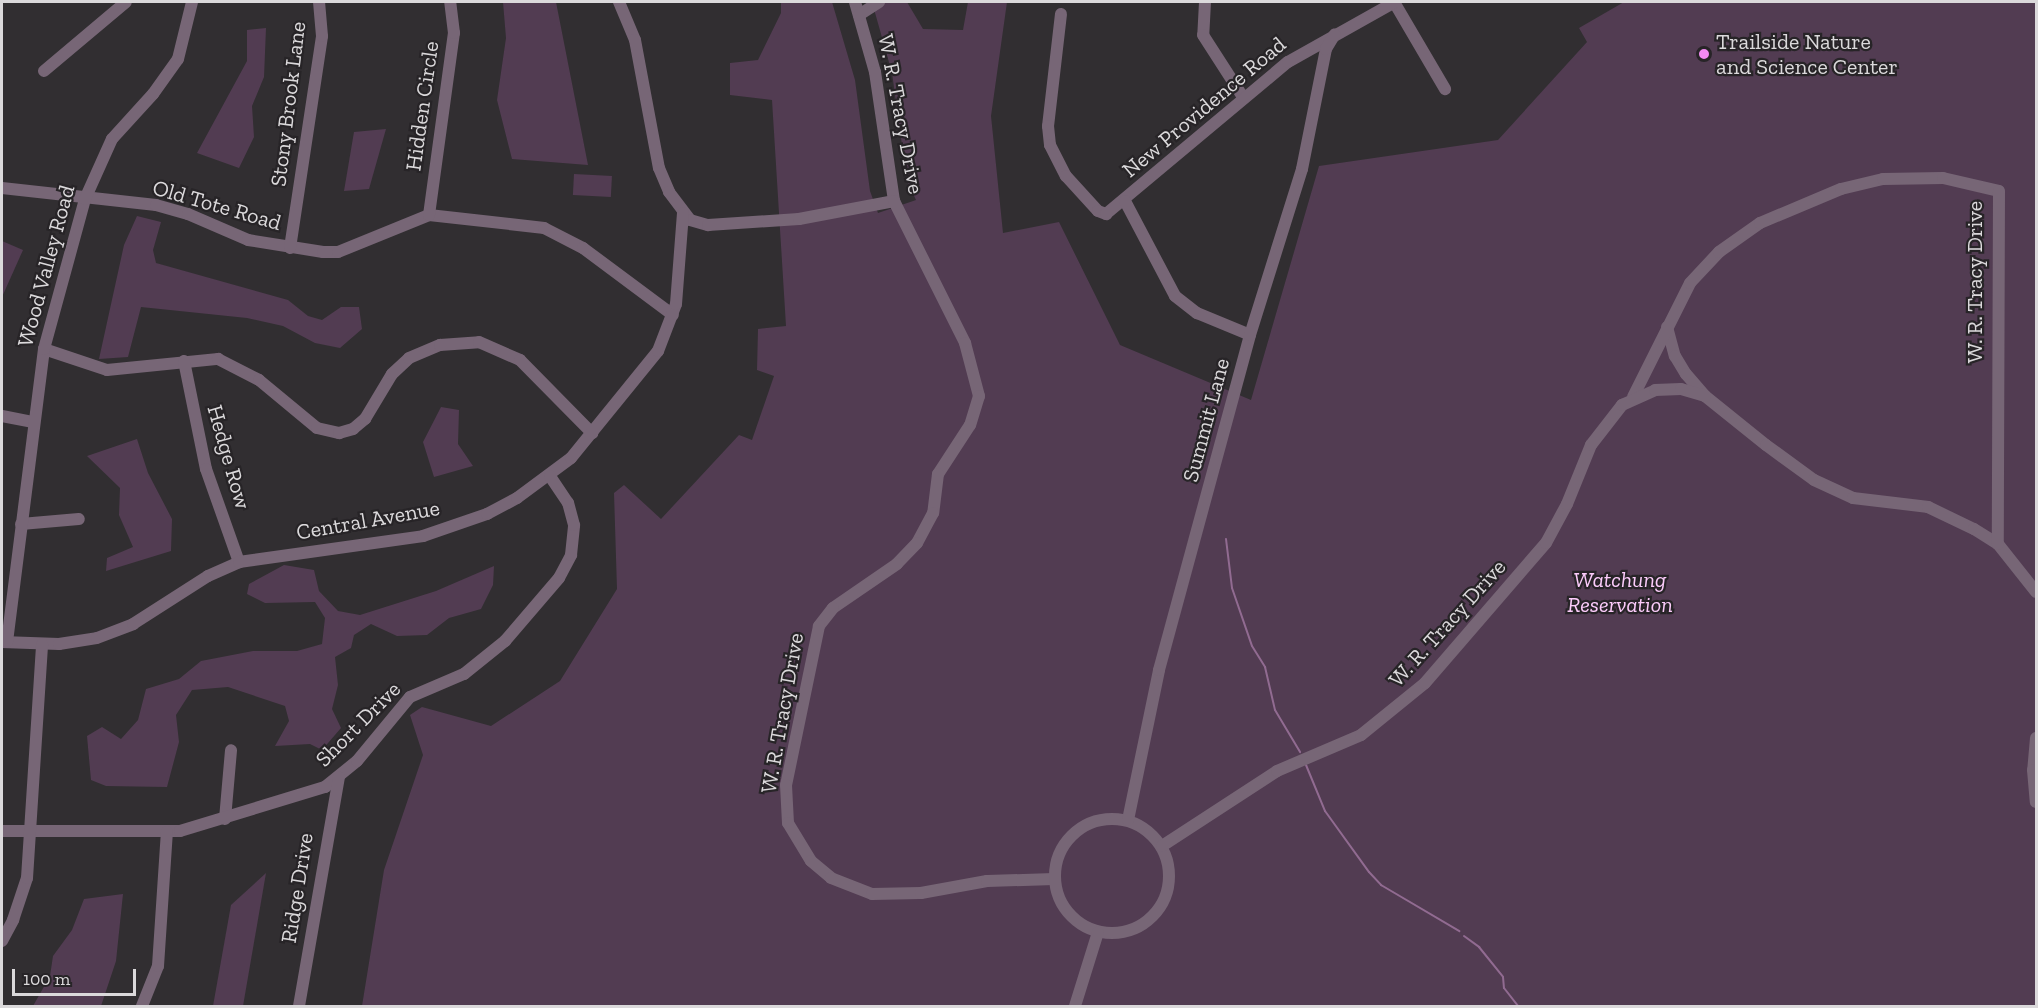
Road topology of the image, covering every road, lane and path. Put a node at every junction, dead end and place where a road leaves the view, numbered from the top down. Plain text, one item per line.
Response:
1 (126, 2) edge
2 (192, 2) edge
3 (319, 2) edge
4 (450, 2) edge
5 (619, 2) edge
6 (855, 2) edge
7 (879, 2) edge
8 (1205, 2) edge
9 (1394, 2) edge
10 (1061, 14) dead end
11 (859, 15) junction
12 (1335, 34) junction
13 (45, 71) dead end
14 (1445, 89) dead end
15 (1242, 97) junction
16 (2, 188) edge
17 (84, 199) junction
18 (894, 201) junction
19 (1125, 201) junction
20 (683, 213) junction
21 (429, 216) junction
22 (290, 248) junction
23 (673, 315) junction
24 (1666, 326) junction
25 (1250, 334) junction
26 (44, 349) junction
27 (184, 361) junction
28 (1705, 396) junction
29 (1633, 397) junction
30 (2, 416) edge
31 (33, 422) junction
32 (592, 433) junction
33 (550, 476) junction
34 (79, 519) dead end
35 (21, 524) junction
36 (1998, 544) junction
37 (239, 562) junction
38 (2037, 592) edge
39 (4, 642) edge
40 (42, 644) junction
41 (2037, 738) edge
42 (231, 750) dead end
43 (339, 777) junction
44 (2037, 802) edge
45 (225, 819) junction
46 (1128, 820) junction
47 (2, 831) edge
48 (32, 832) junction
49 (167, 832) junction
50 (1162, 846) junction
51 (1054, 879) junction
52 (1098, 932) junction
53 (2, 941) edge
54 (142, 1006) edge
55 (298, 1006) edge
56 (1075, 1006) edge

1 - 13 street
2 - 17 street, Wood Valley Road
3 - 22 street, Stony Brook Lane
4 - 21 street, Hidden Circle
5 - 20 street
6 - 11 street, W. R. Tracy Drive
7 - 11 street
8 - 15 street
9 - 12 street, New Providence Road
9 - 14 street
10 - 19 street, New Providence Road
11 - 18 street, W. R. Tracy Drive
12 - 15 street, New Providence Road
12 - 25 street, Summit Lane
15 - 19 street, New Providence Road
16 - 17 street, Old Tote Road
17 - 22 street, Old Tote Road
17 - 26 street, Wood Valley Road
18 - 20 street
18 - 51 street, W. R. Tracy Drive
19 - 25 street
20 - 23 street, Central Avenue
21 - 22 street, Old Tote Road
21 - 23 street, Old Tote Road
23 - 32 street, Central Avenue
24 - 28 street, W. R. Tracy Drive
24 - 29 street, W. R. Tracy Drive
24 - 36 street, W. R. Tracy Drive
25 - 46 street, Summit Lane
26 - 27 street
26 - 31 street, Wood Valley Road
27 - 32 street
27 - 37 street, Hedge Row
28 - 29 street, W. R. Tracy Drive
28 - 36 street, W. R. Tracy Drive
29 - 50 street, W. R. Tracy Drive
30 - 31 street
31 - 35 street, Wood Valley Road
32 - 33 street, Central Avenue
33 - 37 street, Central Avenue
33 - 43 street, Short Drive
34 - 35 street
35 - 39 street, Wood Valley Road
36 - 38 street, W. R. Tracy Drive
37 - 40 street, Central Avenue
39 - 40 street, Central Avenue
40 - 48 street
41 - 44 street
42 - 45 street
43 - 45 street, Short Drive
43 - 55 street, Ridge Drive
45 - 49 street, Short Drive
46 - 50 street
46 - 51 street
47 - 48 street, Short Drive
48 - 49 street, Short Drive
48 - 53 street
49 - 54 street
50 - 52 street
51 - 52 street
52 - 56 street

